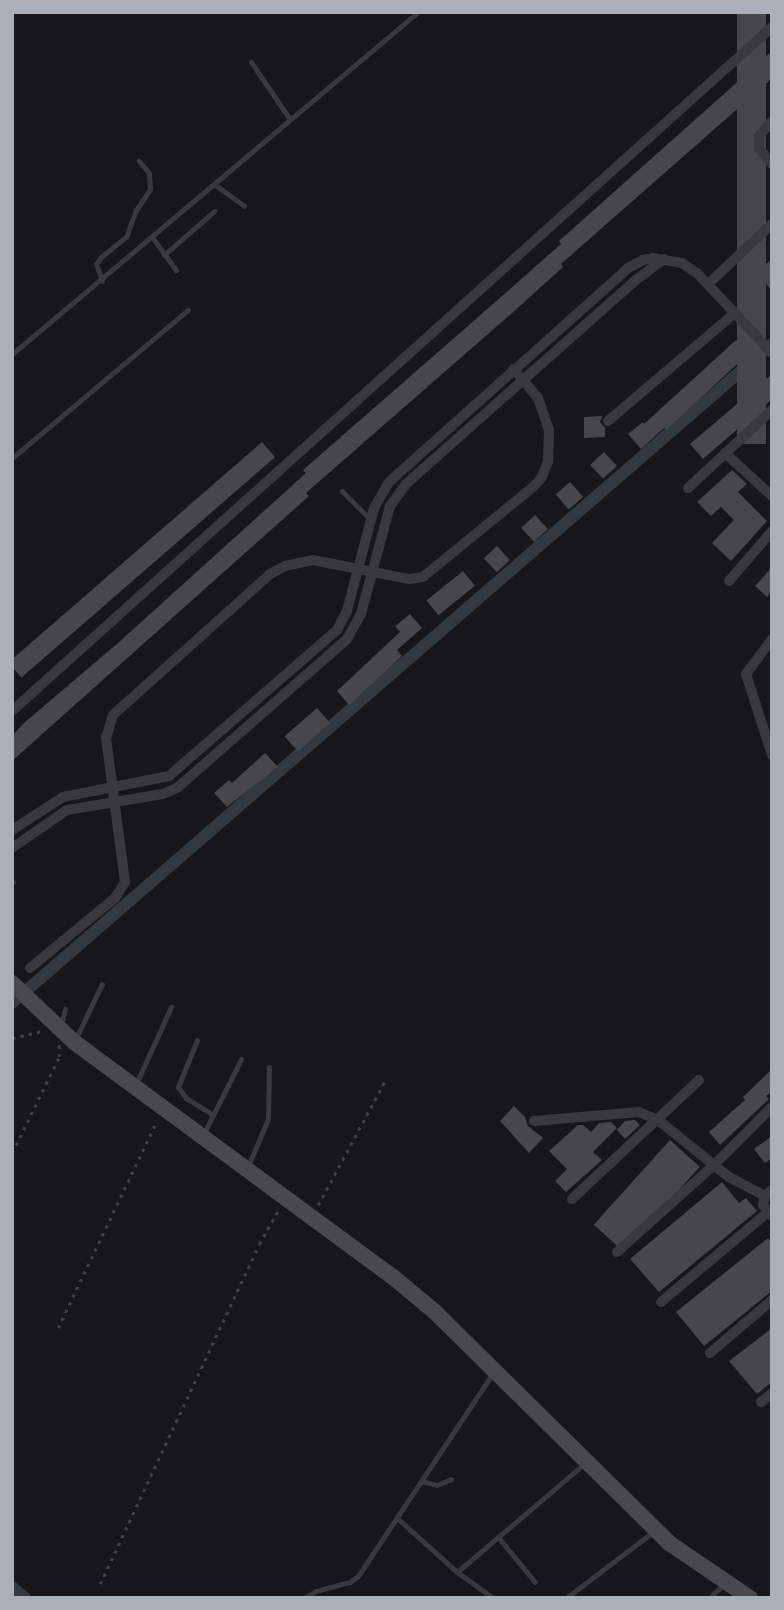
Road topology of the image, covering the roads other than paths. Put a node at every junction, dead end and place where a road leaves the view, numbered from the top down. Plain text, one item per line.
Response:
1 (418, 12) edge
2 (772, 27) edge
3 (251, 62) dead end
4 (289, 118) junction
5 (772, 121) edge
6 (139, 161) dead end
7 (772, 164) edge
8 (214, 184) junction
9 (244, 206) dead end
10 (214, 211) dead end
11 (772, 224) edge
12 (152, 237) junction
13 (164, 255) junction
14 (664, 259) junction
15 (176, 270) dead end
16 (102, 281) junction
17 (708, 284) junction
18 (188, 310) dead end
19 (735, 313) junction
20 (12, 354) edge
21 (772, 354) edge
22 (514, 369) junction
23 (524, 382) junction
24 (772, 410) edge
25 (608, 421) dead end
26 (725, 453) junction
27 (12, 458) edge
28 (688, 488) dead end
29 (342, 491) dead end
30 (772, 495) edge
31 (371, 520) junction
32 (772, 531) edge
33 (358, 568) junction
34 (372, 572) junction
35 (729, 581) dead end
36 (772, 639) edge
37 (12, 711) edge
38 (771, 751) edge
39 (114, 787) junction
40 (116, 801) junction
41 (12, 830) edge
42 (13, 845) edge
43 (30, 968) dead end
44 (12, 984) edge
45 (102, 984) dead end
46 (172, 1007) dead end
47 (65, 1009) dead end
48 (59, 1030) junction
49 (197, 1040) dead end
50 (74, 1042) junction
51 (241, 1059) dead end
52 (269, 1067) dead end
53 (699, 1080) dead end
54 (135, 1087) junction
55 (772, 1107) edge
56 (213, 1115) junction
57 (658, 1120) junction
58 (534, 1121) dead end
59 (203, 1136) junction
60 (713, 1166) junction
61 (247, 1169) junction
62 (768, 1193) edge
63 (572, 1199) dead end
64 (769, 1214) edge
65 (617, 1252) dead end
66 (772, 1300) edge
67 (662, 1302) dead end
68 (710, 1353) dead end
69 (494, 1371) junction
70 (772, 1393) edge
71 (761, 1402) dead end
72 (586, 1462) junction
73 (451, 1479) dead end
74 (421, 1481) junction
75 (397, 1518) junction
76 (656, 1530) junction
77 (498, 1537) junction
78 (457, 1572) junction
79 (535, 1582) dead end
80 (726, 1582) junction
81 (749, 1597) edge
82 (304, 1598) edge
83 (493, 1598) edge
84 (566, 1598) edge
85 (709, 1598) edge

1 - 4 lane
2 - 37 street
3 - 4 lane
4 - 8 lane
5 - 7 street
6 - 16 lane
8 - 9 lane
8 - 12 lane
10 - 13 lane
11 - 17 street
12 - 13 lane
12 - 16 lane
13 - 15 lane
14 - 17 street
14 - 22 street
14 - 23 street
16 - 20 lane
17 - 19 street
18 - 27 lane
19 - 21 street
19 - 25 street
22 - 23 street
22 - 31 street
23 - 34 street
23 - 34 street
24 - 26 street
26 - 28 street
26 - 30 street
29 - 31 lane
31 - 33 street
32 - 35 street
33 - 34 street
33 - 39 street
33 - 39 street
34 - 40 street
36 - 38 street
39 - 40 street
39 - 41 street
40 - 42 street
40 - 43 street
44 - 48 street
45 - 50 lane
46 - 54 lane
47 - 48 lane
48 - 50 street
49 - 56 lane
50 - 54 street
51 - 56 lane
52 - 61 lane
53 - 57 street
54 - 59 street
55 - 60 street
56 - 59 lane
57 - 58 street
57 - 60 street
57 - 63 street
59 - 61 street
60 - 62 street
60 - 65 street
61 - 69 street
62 - 64 street
64 - 67 street
66 - 68 street
69 - 72 street
69 - 74 lane
70 - 71 street
72 - 76 street
72 - 77 lane
73 - 74 lane
74 - 75 lane
75 - 78 lane
75 - 82 lane
76 - 80 street
76 - 84 lane
77 - 78 lane
77 - 79 lane
78 - 83 lane
80 - 81 street
80 - 85 lane

